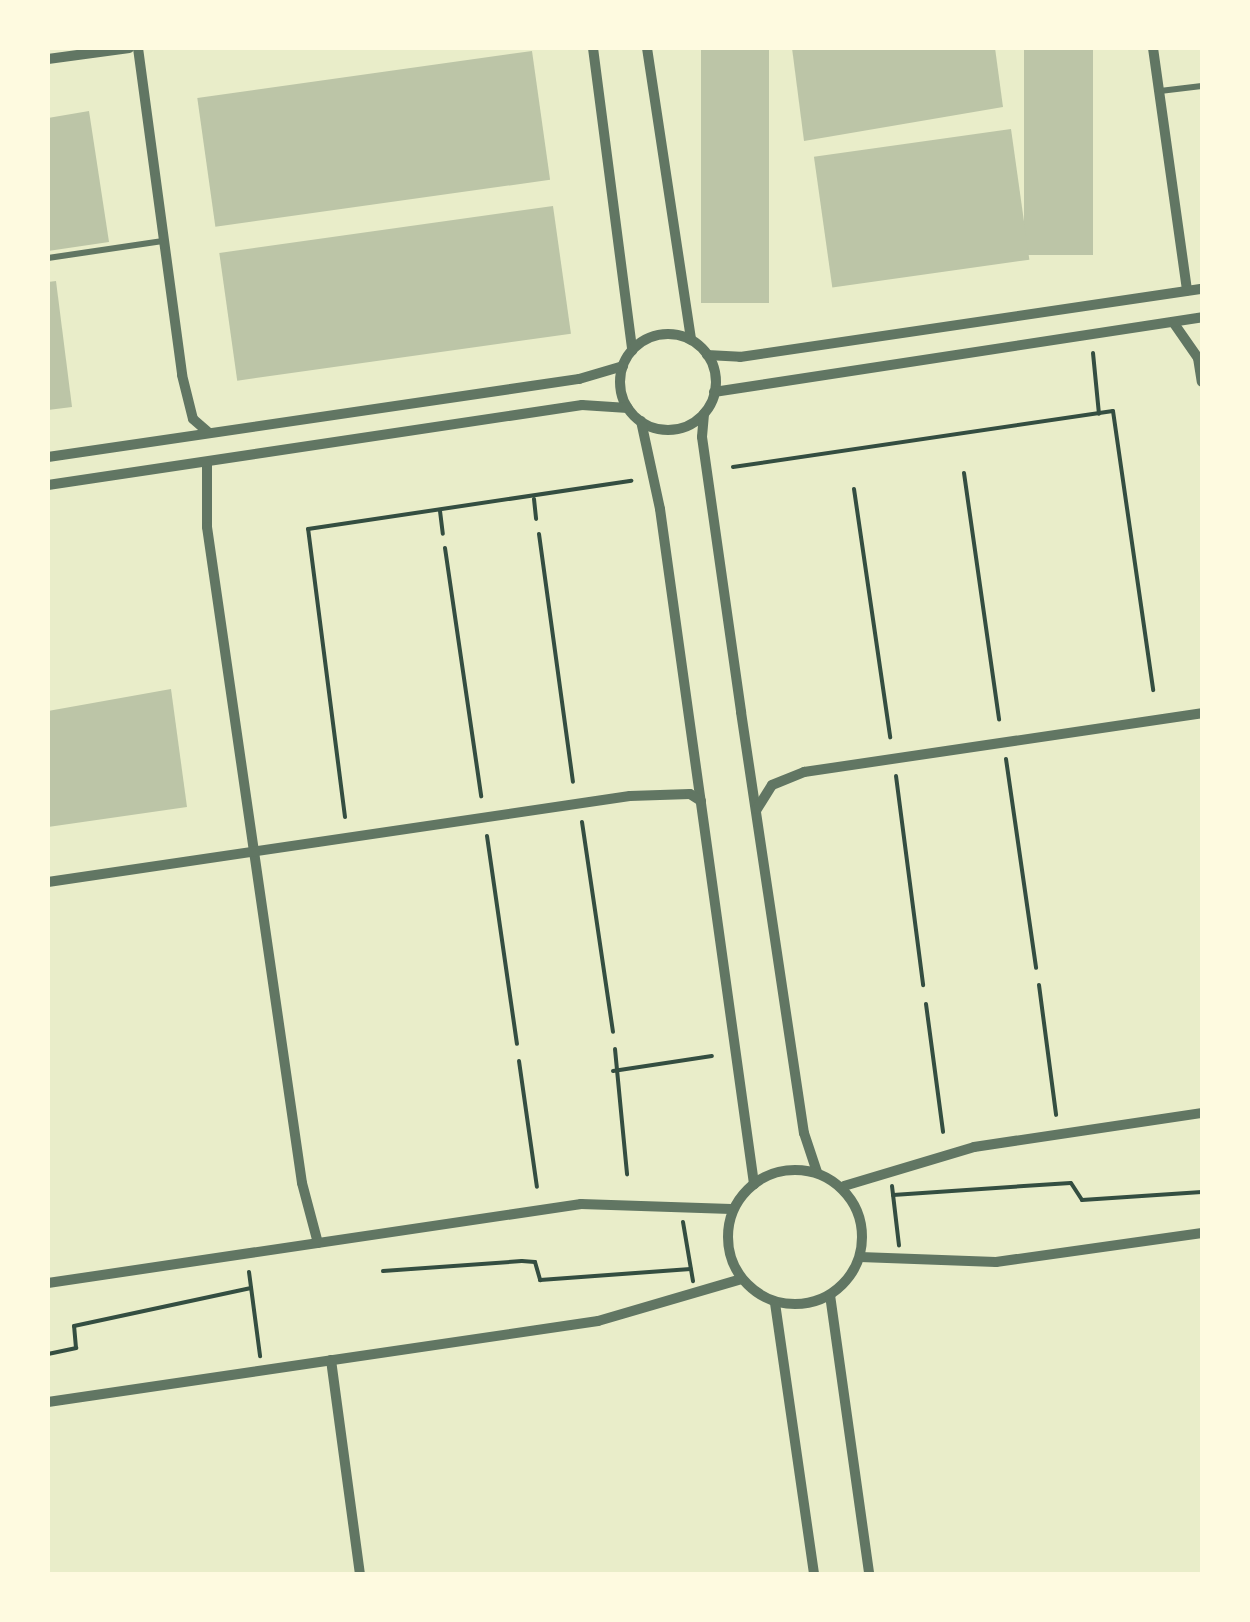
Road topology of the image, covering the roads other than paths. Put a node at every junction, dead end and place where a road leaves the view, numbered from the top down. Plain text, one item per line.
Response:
1 (129, 48) edge
2 (138, 48) edge
3 (592, 48) edge
4 (646, 48) edge
5 (1153, 48) edge
6 (48, 59) edge
7 (1202, 86) edge
8 (1160, 91) junction
9 (164, 241) junction
10 (48, 258) edge
11 (1202, 289) edge
12 (1187, 291) junction
13 (1202, 317) edge
14 (1174, 322) junction
15 (691, 340) junction
16 (632, 350) junction
17 (707, 355) junction
18 (623, 366) junction
19 (1202, 382) edge
20 (714, 392) junction
21 (628, 408) junction
22 (704, 414) junction
23 (642, 421) junction
24 (209, 433) junction
25 (48, 457) edge
26 (206, 462) junction
27 (48, 485) edge
28 (1202, 714) edge
29 (701, 801) junction
30 (756, 810) junction
31 (256, 851) junction
32 (48, 882) edge
33 (1202, 1113) edge
34 (817, 1172) junction
35 (754, 1184) junction
36 (844, 1186) junction
37 (731, 1209) junction
38 (1202, 1233) edge
39 (318, 1243) junction
40 (860, 1257) junction
41 (742, 1278) junction
42 (48, 1282) edge
43 (830, 1296) junction
44 (776, 1302) junction
45 (332, 1360) junction
46 (48, 1402) edge
47 (360, 1574) edge
48 (814, 1574) edge
49 (869, 1574) edge

1 - 6 street
2 - 9 street
3 - 16 street
4 - 15 street
5 - 8 street
7 - 8 lane
8 - 12 street
9 - 10 lane
9 - 24 street
11 - 12 street
12 - 17 street
13 - 14 street
14 - 19 street
14 - 20 street
15 - 16 street
15 - 17 street
16 - 18 street
17 - 20 street
18 - 21 street
18 - 24 street
20 - 22 street
21 - 23 street
21 - 26 street
22 - 23 street
22 - 30 street
23 - 29 street
24 - 25 street
26 - 27 street
26 - 31 street
28 - 30 street
29 - 31 street
29 - 35 street
30 - 34 street
31 - 32 street
31 - 39 street
33 - 36 street
34 - 35 street
34 - 36 street
35 - 37 street
36 - 40 street
37 - 39 street
37 - 41 street
38 - 40 street
39 - 42 street
40 - 43 street
41 - 44 street
41 - 45 street
43 - 44 street
43 - 49 street
44 - 48 street
45 - 46 street
45 - 47 street

